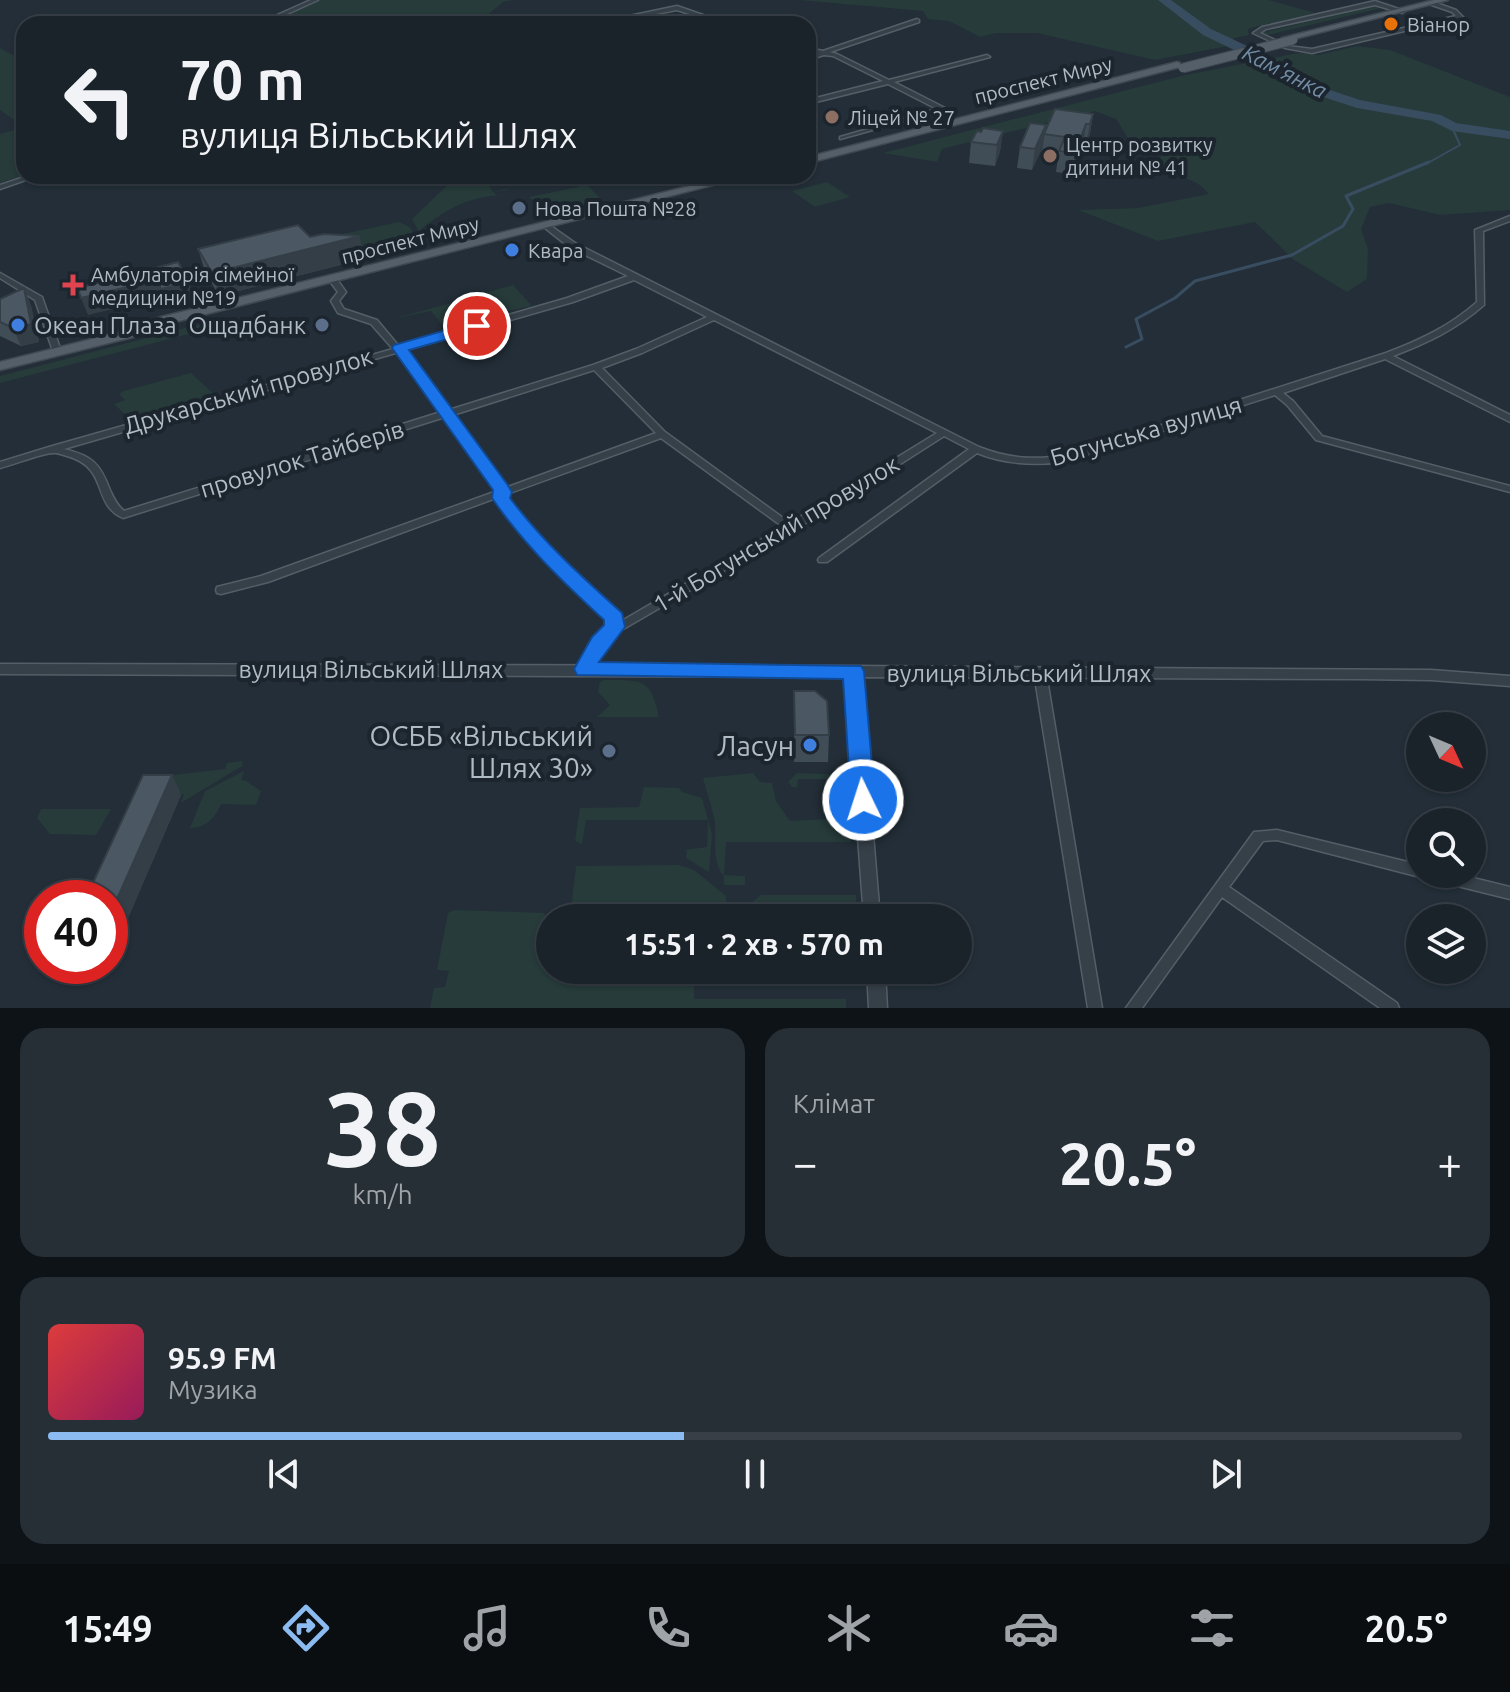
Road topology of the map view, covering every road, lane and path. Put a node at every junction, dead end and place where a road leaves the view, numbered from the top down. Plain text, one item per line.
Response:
1 (315, 0) edge
2 (1444, 0) edge
3 (1431, 3) junction
4 (1402, 11) junction
5 (283, 16) edge
6 (636, 16) edge
7 (702, 16) edge
8 (917, 21) dead end
9 (816, 51) edge
10 (825, 52) junction
11 (816, 55) edge
12 (987, 57) dead end
13 (890, 83) junction
14 (816, 100) edge
15 (857, 147) junction
16 (816, 158) edge
17 (712, 184) edge
18 (1510, 218) edge
19 (548, 226) junction
20 (0, 275) edge
21 (634, 277) junction
22 (333, 280) junction
23 (713, 317) junction
24 (400, 348) junction
25 (57, 351) junction
26 (1385, 355) junction
27 (0, 366) edge
28 (596, 367) junction
29 (1277, 392) junction
30 (448, 414) junction
31 (1510, 419) edge
32 (943, 433) junction
33 (662, 434) junction
34 (52, 449) junction
35 (976, 449) junction
36 (0, 465) edge
37 (1510, 489) edge
38 (503, 492) junction
39 (789, 527) junction
40 (823, 560) dead end
41 (221, 590) dead end
42 (608, 635) junction
43 (0, 669) edge
44 (585, 669) junction
45 (853, 671) junction
46 (1040, 673) junction
47 (1510, 681) edge
48 (1406, 867) edge
49 (1486, 887) edge
50 (1220, 888) junction
51 (1510, 893) edge
52 (871, 904) edge
53 (877, 984) edge
54 (878, 1008) edge
55 (1095, 1008) edge
56 (1133, 1008) edge
57 (1392, 1008) edge

1 - 5 street
2 - 3 main road, проспект Миру
3 - 4 main road, проспект Миру
3 - 4 street
4 - 15 main road, проспект Миру, bridge
6 - 7 street
8 - 10 street
9 - 10 street
10 - 11 street
10 - 13 street
12 - 13 street
13 - 14 street
13 - 15 street
15 - 16 main road, проспект Миру
17 - 19 main road, проспект Миру
18 - 26 street, Богунська вулиця
19 - 21 street, Богунська вулиця
19 - 22 main road, проспект Миру
20 - 25 street
21 - 23 street, Богунська вулиця
21 - 24 street, Друкарський провулок
22 - 24 street
22 - 25 main road, проспект Миру
23 - 28 street, провулок Тайберів
23 - 32 street, Богунська вулиця
24 - 30 street
24 - 34 street, Друкарський провулок
25 - 27 main road, проспект Миру
26 - 29 street, Богунська вулиця
26 - 31 street
28 - 30 street, провулок Тайберів
28 - 33 street
29 - 35 street, Богунська вулиця
29 - 37 street
30 - 34 street, провулок Тайберів
30 - 38 street
32 - 35 street, Богунська вулиця
32 - 39 street, 1-й Богунський провулок
33 - 38 street
33 - 39 street
34 - 36 street, Друкарський провулок
35 - 40 street
38 - 41 street
38 - 42 street
39 - 42 street, 1-й Богунський провулок
42 - 44 street
43 - 44 street, вулиця Вільський Шлях
44 - 45 street, вулиця Вільський Шлях
45 - 46 street, вулиця Вільський Шлях
45 - 52 street
46 - 47 street, вулиця Вільський Шлях
46 - 55 street
48 - 50 street
49 - 51 street
50 - 56 street
50 - 57 street
53 - 54 street

